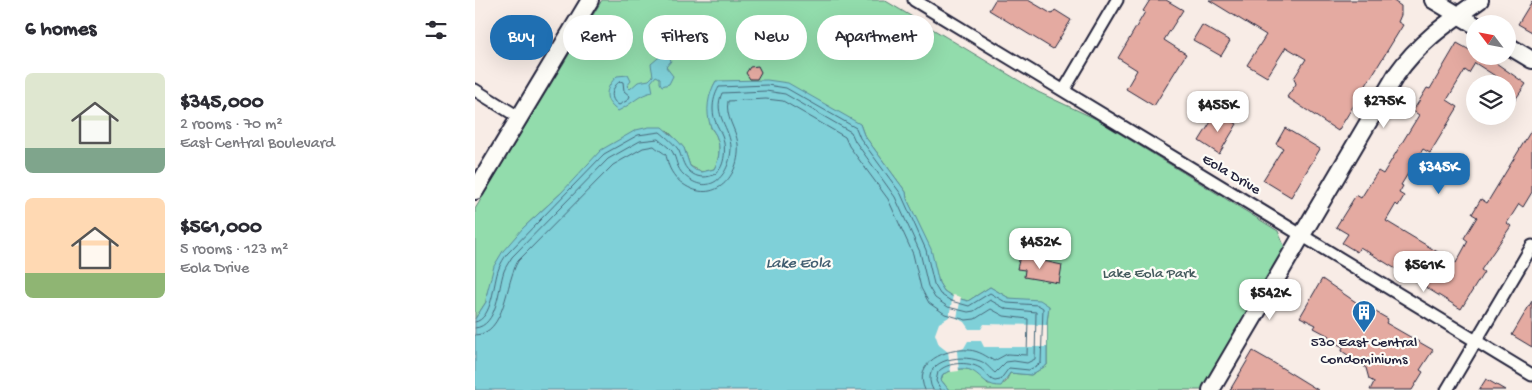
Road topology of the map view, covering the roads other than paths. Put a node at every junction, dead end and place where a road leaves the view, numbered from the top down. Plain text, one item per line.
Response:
1 (590, 0) edge
2 (914, 0) edge
3 (1117, 0) edge
4 (1433, 0) edge
5 (1480, 0) edge
6 (1459, 16) junction
7 (1466, 20) edge
8 (1516, 50) edge
9 (1532, 60) edge
10 (475, 90) edge
11 (1064, 90) junction
12 (520, 118) junction
13 (475, 191) edge
14 (1303, 236) junction
15 (1532, 246) edge
16 (1477, 340) junction
17 (1532, 375) edge
18 (1211, 390) edge
19 (1447, 390) edge

1 - 12 street
2 - 11 street, Eola Drive
3 - 11 street
4 - 6 street
5 - 6 street
6 - 7 street
6 - 14 street
8 - 9 street
10 - 12 street
11 - 14 street, Eola Drive
12 - 13 street
14 - 16 street, Eola Drive
14 - 18 street
15 - 16 street
16 - 17 street, Eola Drive
16 - 19 street

